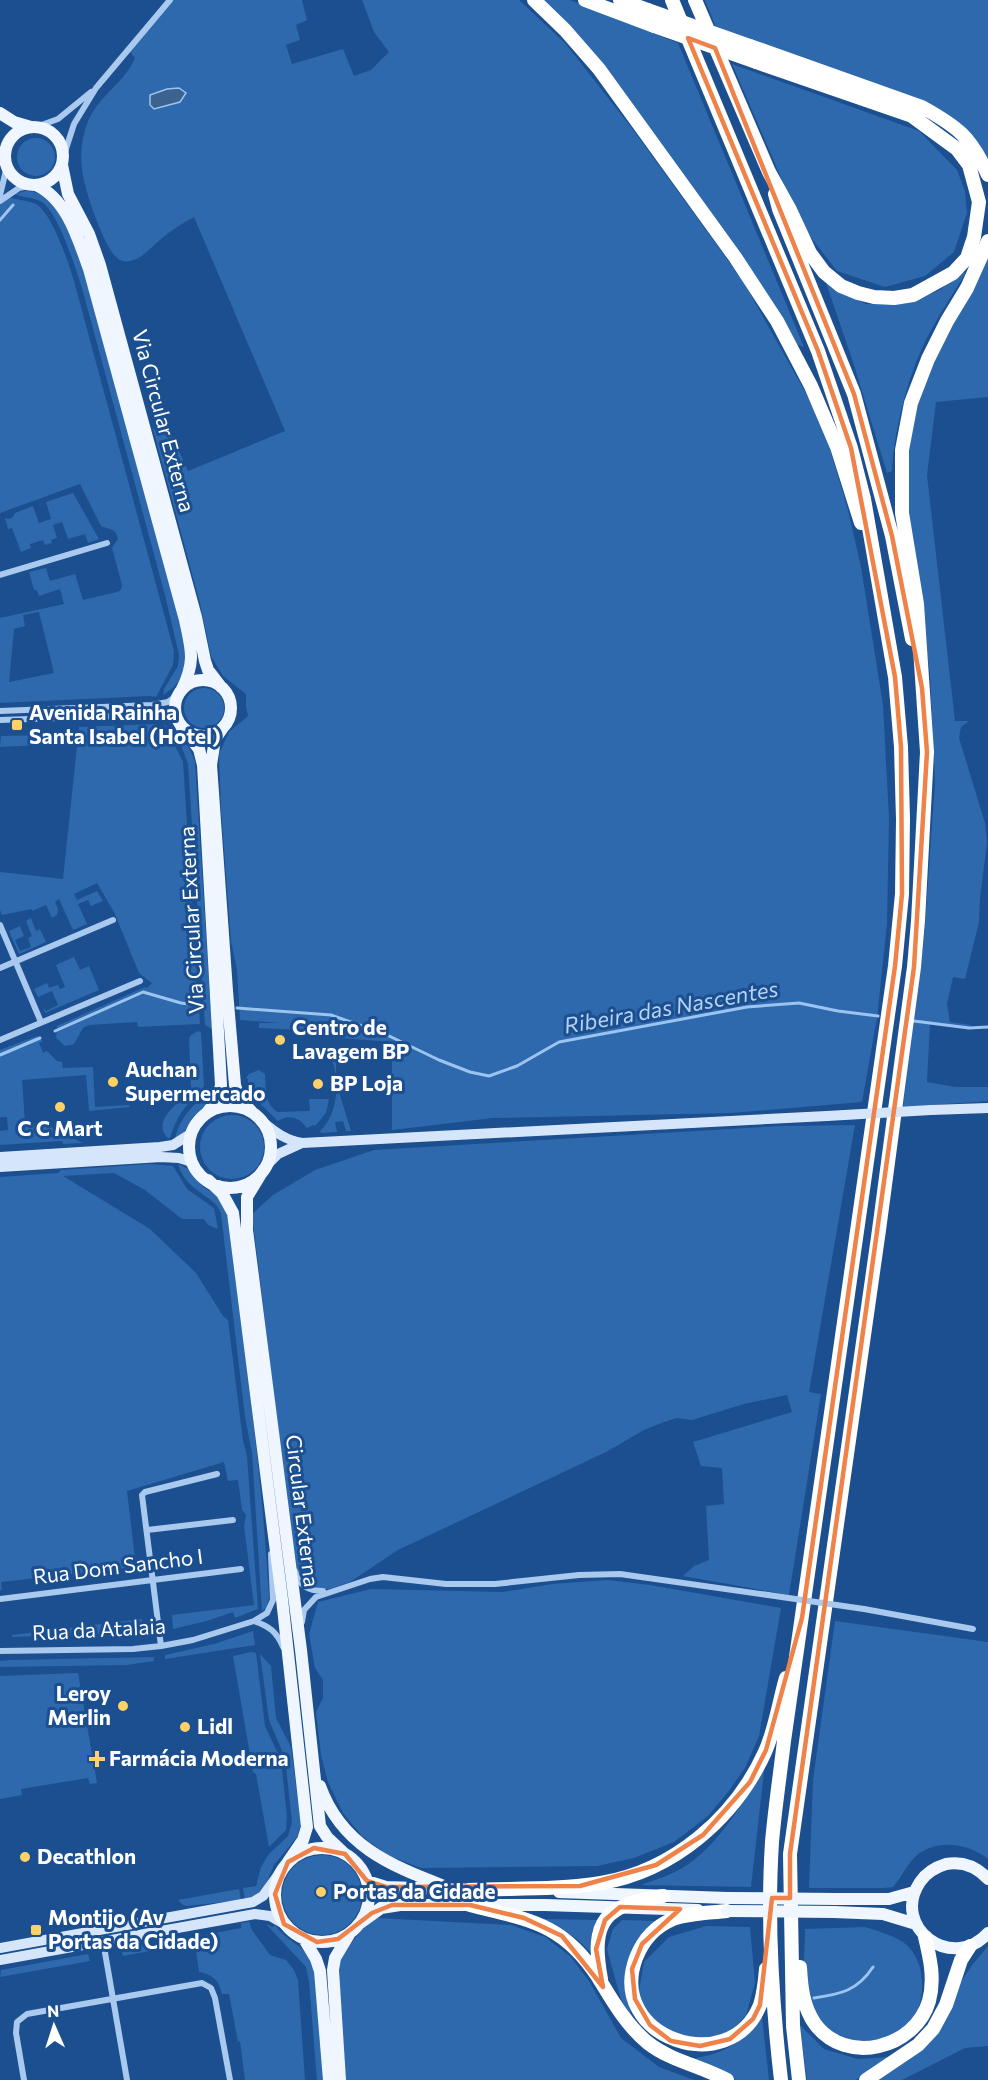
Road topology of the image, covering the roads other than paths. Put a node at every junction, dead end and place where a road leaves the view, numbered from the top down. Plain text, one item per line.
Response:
1 (170, 0) edge
2 (534, 0) edge
3 (585, 0) edge
4 (620, 0) edge
5 (672, 0) edge
6 (695, 0) edge
7 (96, 88) junction
8 (0, 113) edge
9 (34, 127) junction
10 (0, 138) edge
11 (62, 161) junction
12 (6, 164) junction
13 (769, 172) junction
14 (988, 175) edge
15 (35, 185) junction
16 (0, 195) edge
17 (0, 201) edge
18 (988, 241) edge
19 (106, 543) dead end
20 (0, 575) edge
21 (879, 582) junction
22 (221, 687) junction
23 (922, 688) junction
24 (181, 691) junction
25 (0, 711) edge
26 (0, 720) edge
27 (180, 724) junction
28 (222, 729) junction
29 (113, 920) dead end
30 (0, 925) edge
31 (16, 961) junction
32 (0, 968) edge
33 (140, 981) dead end
34 (41, 1022) junction
35 (0, 1040) edge
36 (988, 1108) edge
37 (252, 1112) junction
38 (206, 1114) junction
39 (263, 1122) junction
40 (192, 1133) junction
41 (302, 1143) junction
42 (0, 1156) edge
43 (192, 1162) junction
44 (0, 1167) edge
45 (266, 1167) junction
46 (208, 1180) junction
47 (217, 1474) dead end
48 (276, 1513) junction
49 (232, 1520) dead end
50 (147, 1530) junction
51 (241, 1569) dead end
52 (152, 1579) junction
53 (329, 1591) junction
54 (0, 1599) edge
55 (802, 1618) junction
56 (254, 1621) junction
57 (973, 1629) dead end
58 (161, 1646) junction
59 (301, 1650) junction
60 (0, 1653) edge
61 (290, 1682) junction
62 (314, 1768) junction
63 (799, 1787) junction
64 (345, 1854) junction
65 (284, 1867) junction
66 (988, 1879) edge
67 (367, 1881) junction
68 (453, 1889) junction
69 (469, 1890) junction
70 (914, 1892) junction
71 (663, 1896) junction
72 (727, 1904) junction
73 (470, 1905) junction
74 (620, 1907) junction
75 (284, 1924) junction
76 (916, 1924) junction
77 (355, 1928) junction
78 (771, 1928) junction
79 (988, 1933) edge
80 (925, 1937) junction
81 (304, 1939) junction
82 (103, 1941) junction
83 (970, 1946) junction
84 (0, 1948) edge
85 (0, 1960) edge
86 (603, 1987) junction
87 (113, 1999) junction
88 (24, 2080) edge
89 (127, 2080) edge
90 (230, 2080) edge
91 (329, 2080) edge
92 (340, 2080) edge
93 (727, 2080) edge
94 (781, 2080) edge
95 (799, 2080) edge
96 (866, 2080) edge

1 - 7 street
2 - 21 highway
3 - 13 highway, bridge
4 - 14 highway, bridge
5 - 21 highway
6 - 13 highway
7 - 9 street
7 - 11 street
8 - 9 main road
9 - 11 main road
9 - 12 main road
10 - 12 main road
11 - 15 main road
11 - 22 main road, Via Circular Externa
12 - 15 main road
12 - 16 street
13 - 23 highway
15 - 17 street
15 - 24 main road, Via Circular Externa
18 - 23 highway
19 - 20 street
21 - 55 highway
22 - 24 main road
22 - 28 main road
23 - 63 highway
24 - 25 street
24 - 27 main road
26 - 27 street
27 - 28 main road
27 - 38 main road, Via Circular Externa
28 - 37 main road, Via Circular Externa
29 - 31 street
30 - 31 street
31 - 32 street
31 - 34 street
33 - 34 street
34 - 35 street
36 - 41 main road, bridge
37 - 38 main road
37 - 39 main road
38 - 40 main road
39 - 41 main road
39 - 45 main road
40 - 42 main road
40 - 43 main road
41 - 45 main road
43 - 44 main road
43 - 46 main road
45 - 46 main road
45 - 48 main road, Circular Externa
46 - 48 main road, Circular Externa
47 - 50 street
48 - 53 street
48 - 56 street, Circular Externa
48 - 59 main road, Circular Externa
48 - 61 main road, Circular Externa
49 - 50 street
50 - 52 street
51 - 52 street, Rua Dom Sancho I
52 - 54 street, Rua Dom Sancho I
52 - 58 street
53 - 57 street, bridge
53 - 59 street
55 - 69 highway
55 - 78 highway
56 - 58 street, Rua da Atalaia
56 - 61 street
58 - 60 street, Rua da Atalaia
59 - 62 main road, Circular Externa
61 - 65 main road, Circular Externa
62 - 64 main road, Circular Externa
62 - 68 main road
63 - 80 highway
63 - 95 highway
64 - 65 main road
64 - 67 main road
65 - 75 main road
65 - 84 main road
66 - 70 main road
67 - 68 main road
67 - 77 main road
68 - 69 main road
69 - 71 main road
70 - 72 main road, bridge
70 - 76 main road
71 - 72 main road
71 - 74 highway
72 - 74 main road
72 - 76 main road, bridge
72 - 78 highway
73 - 74 main road
73 - 77 main road
73 - 86 highway
74 - 86 highway
75 - 81 main road
75 - 82 main road
76 - 80 main road
77 - 81 main road
77 - 92 main road
78 - 94 highway
79 - 83 main road
80 - 83 main road
81 - 91 main road
82 - 85 main road
82 - 87 street
83 - 96 highway
86 - 93 highway
87 - 88 street
87 - 89 street
87 - 90 street

